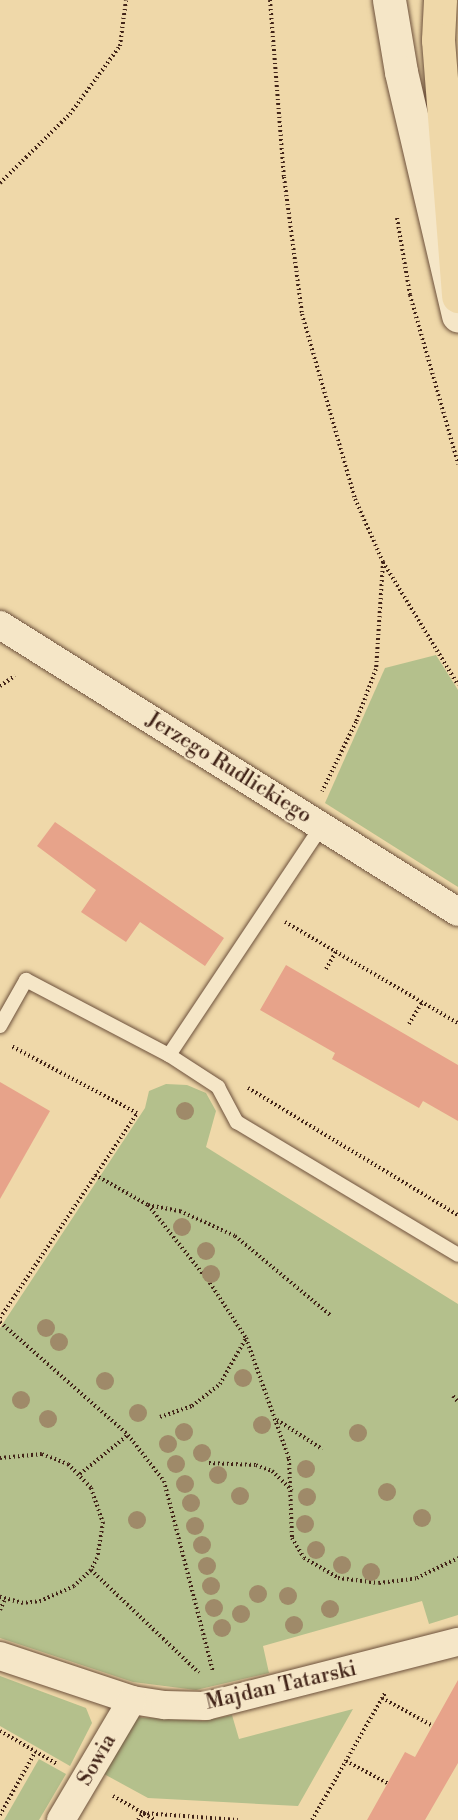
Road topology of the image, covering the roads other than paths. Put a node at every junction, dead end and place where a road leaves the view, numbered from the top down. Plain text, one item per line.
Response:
1 (389, 0) edge
2 (440, 0) edge
3 (458, 296) edge
4 (458, 315) edge
5 (0, 625) edge
6 (317, 823) junction
7 (458, 912) edge
8 (0, 1026) edge
9 (169, 1055) junction
10 (458, 1255) edge
11 (458, 1642) edge
12 (0, 1656) edge
13 (132, 1700) junction
14 (62, 1820) edge

1 - 4 street
2 - 3 main road
5 - 6 street, Jerzego Rudlickiego
6 - 7 street, Jerzego Rudlickiego
6 - 9 lane
8 - 9 lane
9 - 10 lane
11 - 13 street, Majdan Tatarski
12 - 13 street, Majdan Tatarski
13 - 14 street, Sowia

